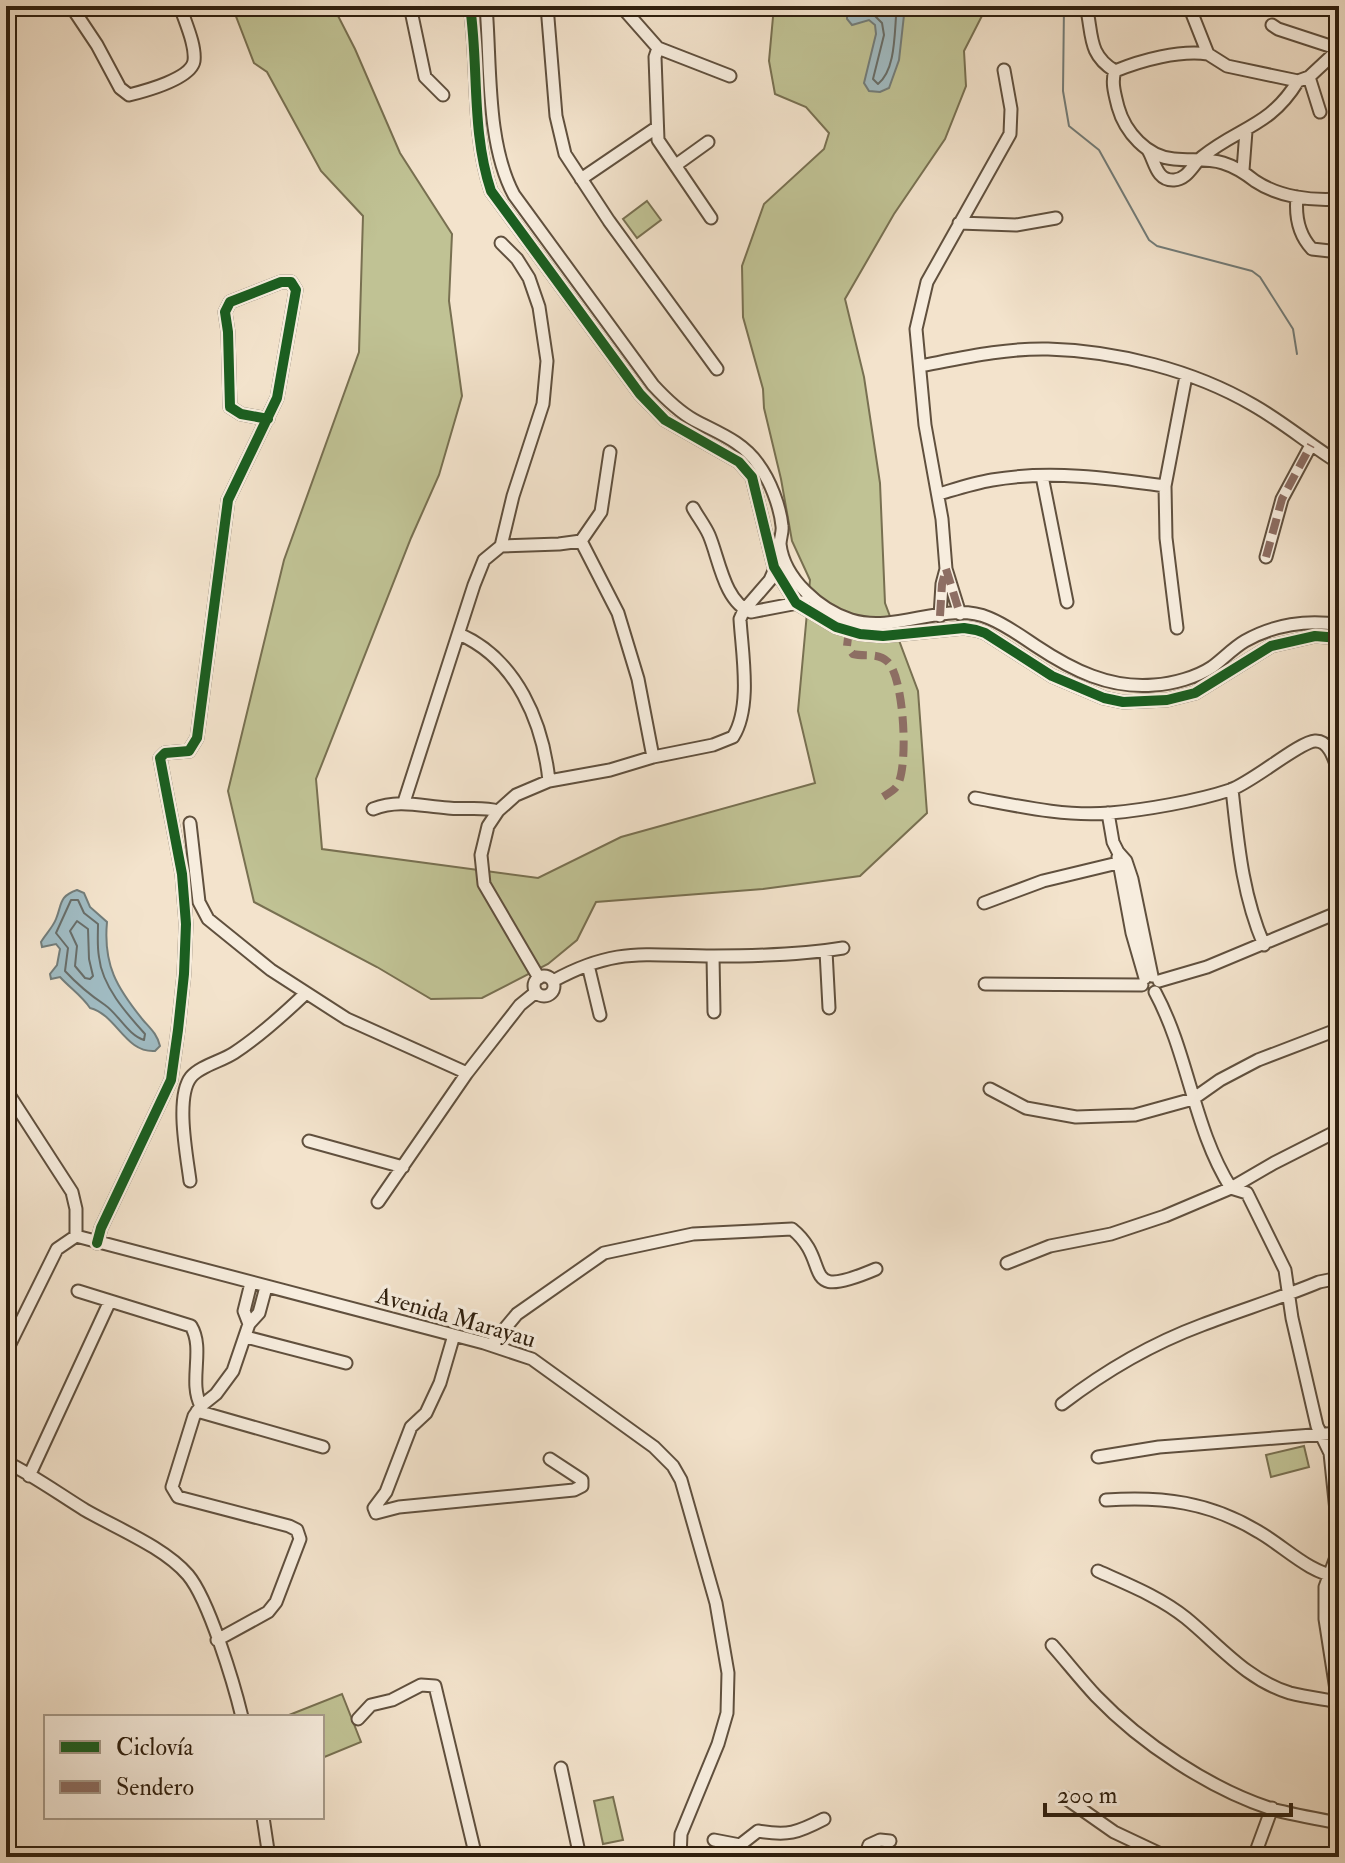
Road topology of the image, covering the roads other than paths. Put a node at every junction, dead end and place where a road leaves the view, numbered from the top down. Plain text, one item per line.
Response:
1 (71, 6) edge
2 (180, 6) edge
3 (410, 6) edge
4 (470, 6) edge
5 (486, 6) edge
6 (547, 6) edge
7 (621, 6) edge
8 (1086, 6) edge
9 (1189, 6) edge
10 (1272, 25) dead end
11 (487, 26) junction
12 (473, 27) junction
13 (658, 48) junction
14 (1339, 49) edge
15 (1208, 54) junction
16 (1004, 70) dead end
17 (1115, 71) junction
18 (730, 76) dead end
19 (1304, 79) junction
20 (443, 95) dead end
21 (1320, 112) dead end
22 (656, 128) junction
23 (1246, 131) junction
24 (708, 142) dead end
25 (1147, 150) junction
26 (1200, 158) junction
27 (676, 165) junction
28 (1243, 170) junction
29 (581, 179) junction
30 (1297, 197) junction
31 (1339, 199) edge
32 (711, 218) dead end
33 (1056, 218) dead end
34 (959, 223) junction
35 (501, 243) dead end
36 (1339, 252) edge
37 (595, 306) junction
38 (583, 315) junction
39 (920, 366) junction
40 (717, 369) dead end
41 (1186, 376) junction
42 (268, 419) junction
43 (1311, 445) junction
44 (610, 452) dead end
45 (1339, 463) edge
46 (1042, 476) junction
47 (1165, 486) junction
48 (939, 494) junction
49 (693, 508) dead end
50 (581, 541) junction
51 (501, 546) junction
52 (785, 557) junction
53 (1266, 557) dead end
54 (774, 567) junction
55 (946, 569) junction
56 (812, 600) junction
57 (1067, 602) dead end
58 (796, 603) junction
59 (744, 610) junction
60 (960, 614) junction
61 (940, 616) junction
62 (1339, 625) edge
63 (1177, 628) dead end
64 (459, 634) junction
65 (1339, 638) edge
66 (1038, 647) junction
67 (1054, 657) junction
68 (1026, 660) junction
69 (1046, 672) junction
70 (653, 757) junction
71 (1339, 773) edge
72 (549, 781) junction
73 (1232, 789) junction
74 (975, 798) dead end
75 (404, 802) junction
76 (373, 809) dead end
77 (498, 811) junction
78 (1108, 813) junction
79 (190, 823) dead end
80 (1120, 858) junction
81 (984, 903) dead end
82 (1339, 912) edge
83 (1264, 945) junction
84 (843, 948) dead end
85 (826, 951) junction
86 (713, 956) junction
87 (588, 965) junction
88 (539, 978) junction
89 (553, 981) junction
90 (1151, 982) junction
91 (985, 984) dead end
92 (536, 992) junction
93 (306, 993) junction
94 (829, 1008) dead end
95 (714, 1012) dead end
96 (600, 1015) dead end
97 (1339, 1029) edge
98 (467, 1073) junction
99 (990, 1089) dead end
100 (6, 1090) edge
101 (1193, 1099) junction
102 (1339, 1130) edge
103 (309, 1141) dead end
104 (403, 1167) junction
105 (190, 1181) dead end
106 (1231, 1188) junction
107 (378, 1202) dead end
108 (76, 1236) junction
109 (97, 1243) junction
110 (1007, 1263) dead end
111 (876, 1269) dead end
112 (1339, 1278) edge
113 (251, 1283) junction
114 (266, 1287) junction
115 (78, 1291) dead end
116 (1290, 1294) junction
117 (110, 1301) junction
118 (249, 1324) junction
119 (454, 1335) junction
120 (246, 1337) junction
121 (491, 1345) junction
122 (6, 1352) edge
123 (346, 1363) dead end
124 (1062, 1404) dead end
125 (199, 1408) junction
126 (1339, 1433) edge
127 (1322, 1435) junction
128 (323, 1447) dead end
129 (1098, 1457) dead end
130 (550, 1459) dead end
131 (6, 1462) edge
132 (29, 1476) junction
133 (1106, 1500) dead end
134 (1098, 1571) dead end
135 (1333, 1576) edge
136 (217, 1640) junction
137 (1052, 1645) dead end
138 (1338, 1704) edge
139 (241, 1715) edge
140 (358, 1719) dead end
141 (561, 1768) dead end
142 (1064, 1797) dead end
143 (1272, 1808) junction
144 (263, 1819) edge
145 (824, 1819) dead end
146 (1339, 1823) edge
147 (714, 1840) dead end
148 (890, 1841) dead end
149 (269, 1857) edge
150 (476, 1857) edge
151 (580, 1857) edge
152 (680, 1857) edge
153 (865, 1857) edge
154 (1167, 1857) edge
155 (1254, 1857) edge

1 - 2 street
3 - 20 street
4 - 12 street
5 - 11 street
6 - 29 street
7 - 13 street
8 - 17 street
9 - 15 street
10 - 14 street
11 - 12 street
11 - 37 street
12 - 38 street
13 - 18 street
13 - 22 street
14 - 19 street
15 - 17 street
15 - 19 street
16 - 34 street
17 - 25 street
19 - 21 street
19 - 23 street
22 - 27 street
22 - 29 street
23 - 26 street
23 - 28 street
24 - 27 street
25 - 26 street
25 - 26 street
26 - 28 street
27 - 32 street
28 - 30 street
29 - 40 street
30 - 31 street
30 - 36 street
33 - 34 street
34 - 39 street
35 - 51 street
37 - 38 street
37 - 52 street
38 - 54 street
39 - 41 street
39 - 48 street
41 - 43 street
41 - 47 street
42 - 42 street
42 - 109 street
43 - 45 street
43 - 53 street
44 - 50 street
46 - 47 street
46 - 48 street
46 - 57 street
47 - 63 street
48 - 55 street
49 - 59 street
50 - 51 street
50 - 70 street
51 - 64 street
52 - 54 street
52 - 56 street
54 - 58 street
54 - 59 street
55 - 60 street
55 - 61 street
56 - 58 street
56 - 61 street
58 - 59 street
58 - 68 street
59 - 70 street
60 - 61 street
60 - 66 street
62 - 67 street
64 - 72 street
64 - 75 street
65 - 69 street
66 - 67 street
66 - 68 street
67 - 69 street
68 - 69 street
70 - 72 street
71 - 73 street
72 - 77 street
73 - 78 street
73 - 83 street
74 - 78 street
75 - 76 street
75 - 77 street
77 - 88 street
78 - 80 street
79 - 93 street
80 - 81 street
80 - 90 street
82 - 83 street
83 - 90 street
84 - 85 street
85 - 86 street
85 - 94 street
86 - 87 street
86 - 95 street
87 - 89 street
87 - 96 street
88 - 89 street
88 - 92 street
89 - 92 street
90 - 91 street
90 - 101 street
92 - 98 street
93 - 98 street
93 - 105 street
97 - 101 street
98 - 104 street
99 - 101 street
100 - 108 street
101 - 106 street
102 - 106 street
103 - 104 street
104 - 107 street
106 - 110 street
106 - 116 street
108 - 109 street, Avenida Marayau
108 - 122 street
109 - 113 street, Avenida Marayau
111 - 121 street
112 - 116 street
113 - 114 street, Avenida Marayau
113 - 118 street
114 - 118 street
114 - 119 street, Avenida Marayau
115 - 117 street
116 - 124 street
116 - 127 street
117 - 125 street
117 - 132 street
118 - 120 street
119 - 121 street, Avenida Marayau
119 - 130 street
120 - 123 street
120 - 125 street
121 - 152 street, Avenida Marayau
125 - 128 street
125 - 136 street
126 - 127 street
127 - 129 street
127 - 135 street
131 - 132 street
132 - 136 street
133 - 135 street
134 - 138 street
135 - 138 street
136 - 139 street
137 - 143 street
140 - 150 street
141 - 151 street
142 - 154 street
143 - 146 street
143 - 155 street
144 - 149 street
145 - 147 street
148 - 153 street

